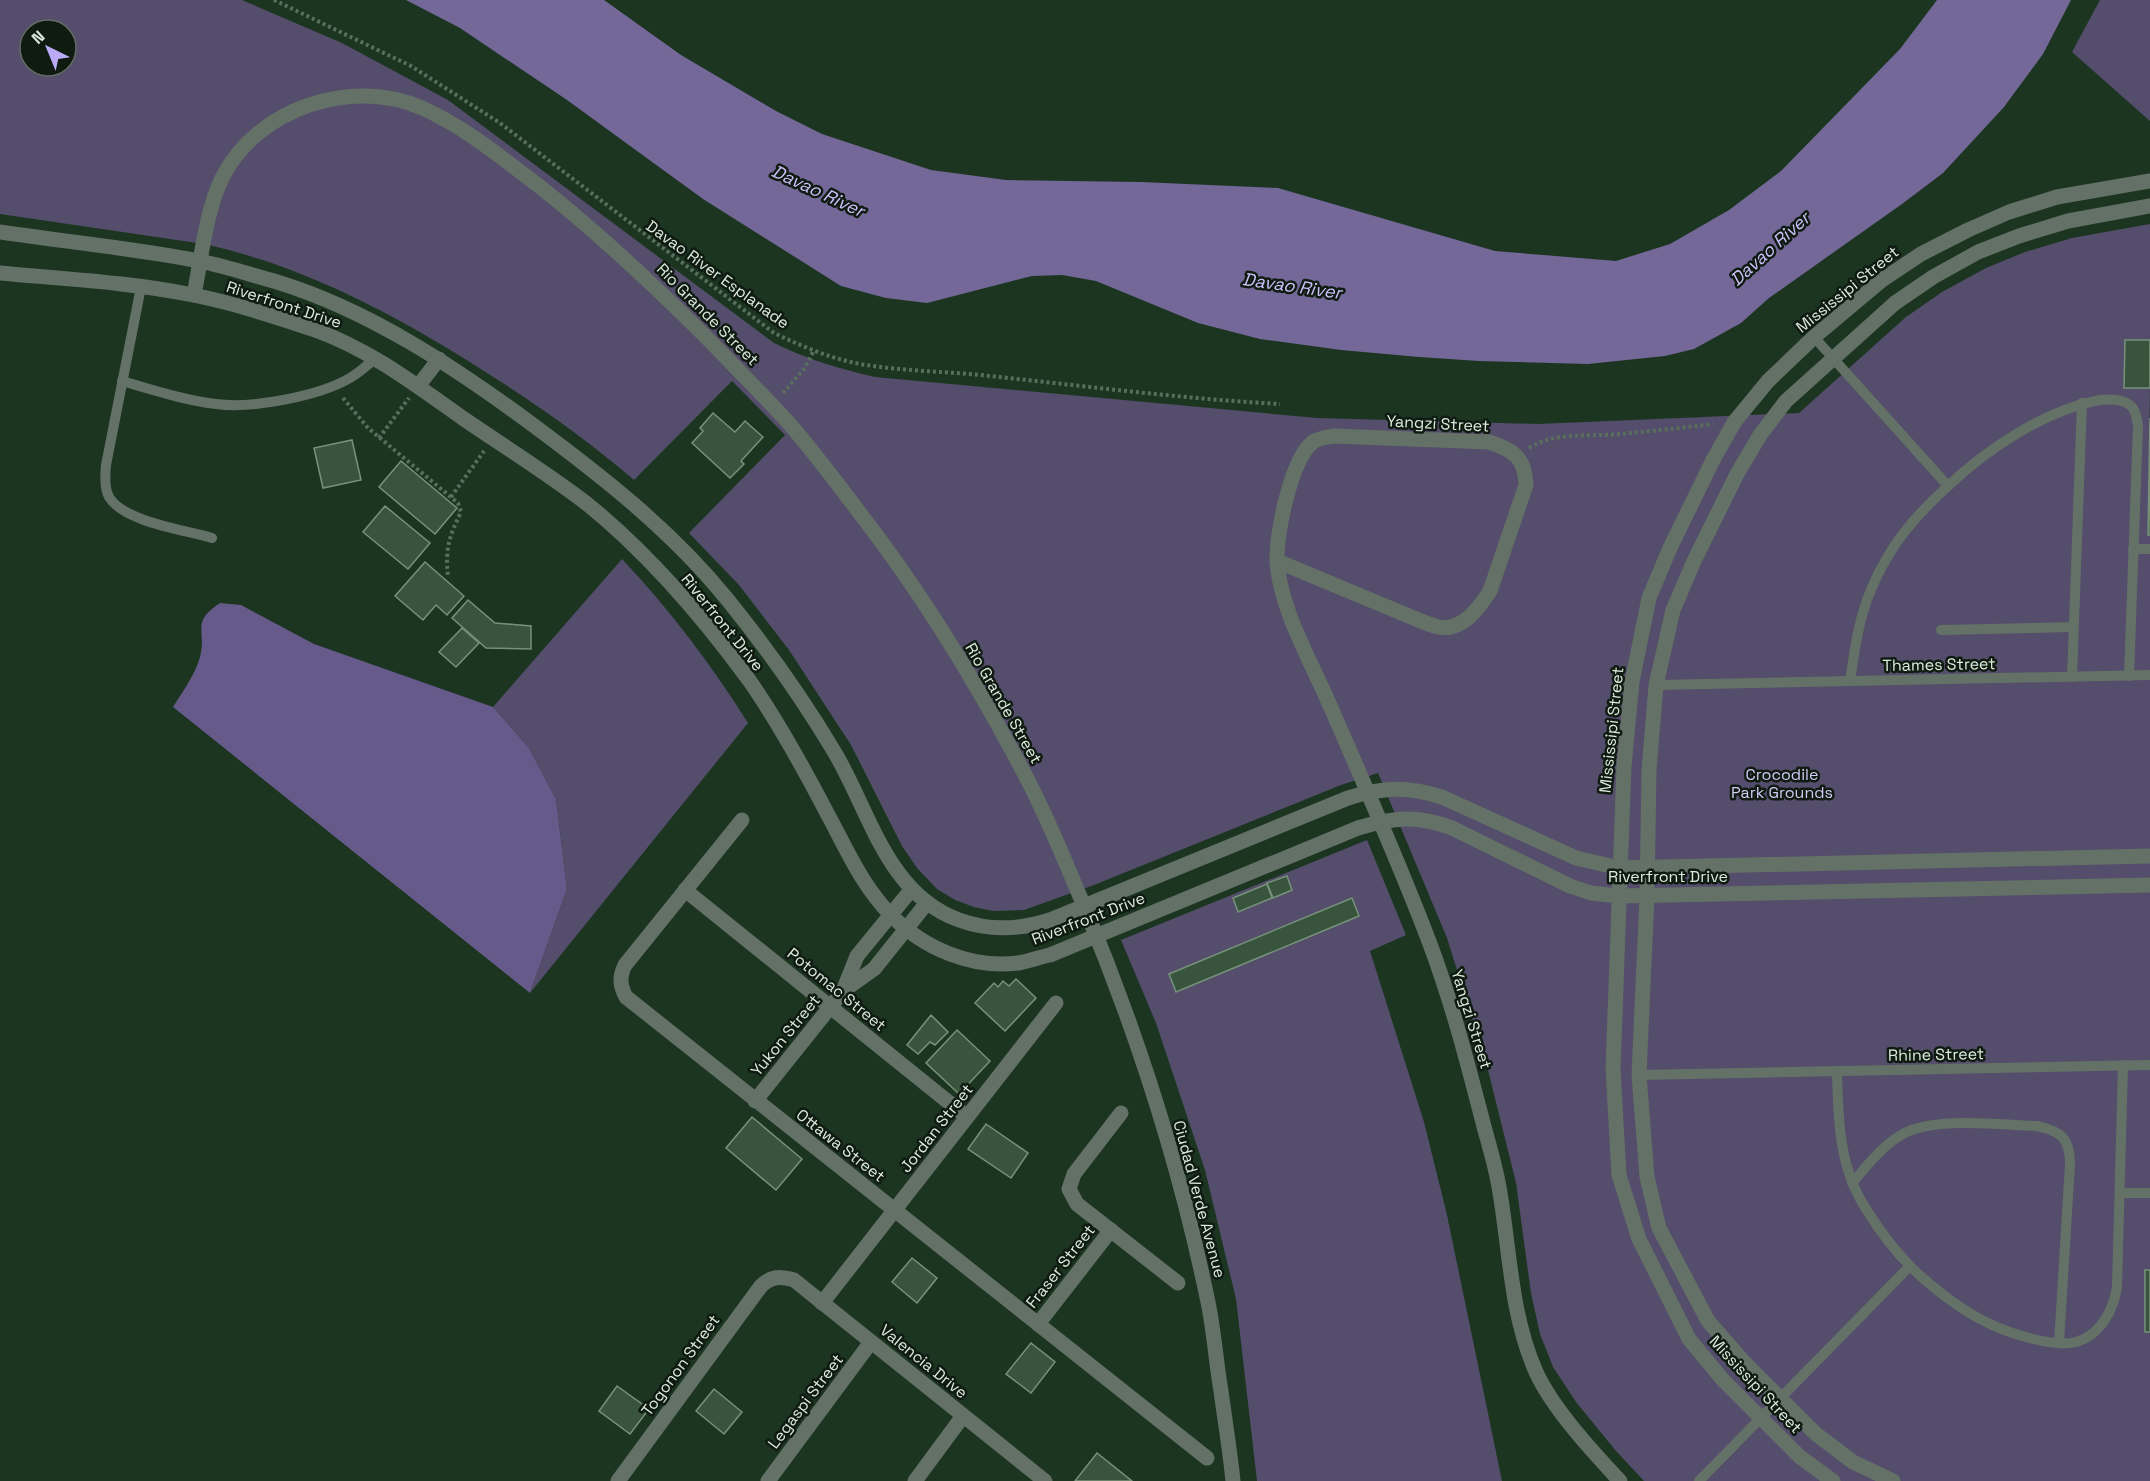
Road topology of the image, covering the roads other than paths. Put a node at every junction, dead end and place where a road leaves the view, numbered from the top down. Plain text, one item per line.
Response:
1 (2150, 181) edge
2 (2115, 186) junction
3 (2150, 206) edge
4 (2118, 210) junction
5 (0, 232) edge
6 (201, 261) junction
7 (0, 273) edge
8 (141, 287) junction
9 (194, 295) junction
10 (1814, 337) junction
11 (375, 358) junction
12 (1832, 358) junction
13 (439, 359) junction
14 (122, 381) junction
15 (419, 385) junction
16 (2082, 404) junction
17 (1948, 486) junction
18 (212, 538) dead end
19 (2133, 549) junction
20 (2150, 549) edge
21 (1277, 561) junction
22 (2073, 627) junction
23 (1941, 630) dead end
24 (2128, 675) junction
25 (2150, 675) edge
26 (2072, 676) junction
27 (1850, 681) junction
28 (1656, 685) junction
29 (1368, 792) junction
30 (741, 820) dead end
31 (1380, 821) junction
32 (2150, 856) edge
33 (1619, 868) junction
34 (1647, 868) junction
35 (2150, 885) edge
36 (685, 890) junction
37 (910, 890) junction
38 (1619, 896) junction
39 (1647, 896) junction
40 (926, 903) junction
41 (1084, 907) junction
42 (891, 915) junction
43 (906, 928) junction
44 (1096, 936) junction
45 (843, 991) junction
46 (1056, 1003) dead end
47 (830, 1007) junction
48 (2123, 1065) junction
49 (2150, 1065) edge
50 (1837, 1071) junction
51 (1639, 1075) junction
52 (755, 1101) junction
53 (1121, 1113) dead end
54 (967, 1117) junction
55 (1852, 1183) junction
56 (2120, 1193) junction
57 (2150, 1193) edge
58 (894, 1210) junction
59 (1111, 1230) junction
60 (1910, 1266) junction
61 (776, 1277) joint
62 (1178, 1283) dead end
63 (822, 1303) junction
64 (1038, 1324) junction
65 (871, 1342) junction
66 (2059, 1343) junction
67 (1779, 1399) junction
68 (963, 1416) junction
69 (1761, 1418) junction
70 (1207, 1458) dead end
71 (618, 1481) edge
72 (768, 1481) edge
73 (915, 1481) edge
74 (1045, 1481) edge
75 (1233, 1481) edge
76 (1620, 1481) edge
77 (1699, 1481) edge
78 (1833, 1481) edge
79 (1893, 1481) edge

1 - 2 street, Mississipi Street
2 - 4 street
2 - 10 street, Mississipi Street
3 - 4 street, Mississipi Street
4 - 12 street, Mississipi Street
5 - 6 street, Riverfront Drive
6 - 9 street, Rio Grande Street
6 - 13 street, Riverfront Drive
6 - 41 street, Rio Grande Street
7 - 8 street, Riverfront Drive
8 - 9 street, Riverfront Drive
8 - 14 lane
9 - 11 street, Riverfront Drive
10 - 12 lane
10 - 33 street, Mississipi Street
11 - 14 lane
11 - 15 street, Riverfront Drive
12 - 17 lane
12 - 28 street, Mississipi Street
13 - 15 street
13 - 37 street, Riverfront Drive
14 - 18 lane
15 - 42 street, Riverfront Drive
16 - 17 lane
16 - 19 lane
16 - 22 lane
17 - 27 lane
19 - 20 lane
19 - 24 lane
21 - 21 street, Yangzi Street
21 - 29 street, Yangzi Street
22 - 23 lane
22 - 26 lane
24 - 25 lane, Thames Street
24 - 26 lane, Thames Street
26 - 27 lane, Thames Street
27 - 28 lane, Thames Street
28 - 34 street, Mississipi Street
29 - 31 street, Yangzi Street
29 - 33 street, Riverfront Drive
29 - 41 street, Riverfront Drive
30 - 36 street, Ottawa Street
31 - 38 street, Riverfront Drive
31 - 44 street, Riverfront Drive
31 - 76 street, Yangzi Street
32 - 34 street, Riverfront Drive
33 - 34 street, Riverfront Drive
33 - 38 street, Mississipi Street
34 - 39 street, Mississipi Street
35 - 39 street, Riverfront Drive
36 - 47 street, Potomac Street
36 - 52 street, Ottawa Street
37 - 40 street, Riverfront Drive
37 - 42 street, Yukon Street
38 - 39 street, Riverfront Drive
38 - 69 street, Mississipi Street
39 - 51 street, Mississipi Street
40 - 41 street, Riverfront Drive
40 - 43 street, Yukon Street
41 - 44 street, Rio Grande Street
42 - 43 street, Riverfront Drive
42 - 45 street, Yukon Street
43 - 44 street, Riverfront Drive
43 - 45 street, Yukon Street
44 - 75 street, Ciudad Verde Avenue
45 - 47 street, Yukon Street
46 - 54 street, Jordan Street
47 - 52 street, Yukon Street
47 - 54 street, Potomac Street
48 - 49 lane, Rhine Street
48 - 50 lane, Rhine Street
48 - 56 lane
50 - 51 lane, Rhine Street
50 - 55 lane
51 - 67 street, Mississipi Street
52 - 58 street, Ottawa Street
53 - 59 street, Fraser Street
54 - 58 street, Jordan Street
55 - 60 lane
55 - 66 lane
56 - 57 lane
56 - 66 lane
58 - 63 street, Jordan Street
58 - 64 street, Ottawa Street
59 - 62 street, Fraser Street
59 - 64 street, Fraser Street
60 - 66 lane
60 - 67 lane
61 - 63 street, Valencia Drive
61 - 71 street, Togonon Street
63 - 65 street, Valencia Drive
64 - 70 street, Ottawa Street
65 - 68 street, Valencia Drive
65 - 72 street, Legaspi Street
67 - 69 lane
67 - 79 street, Mississipi Street
68 - 73 street
68 - 74 street, Valencia Drive
69 - 77 lane
69 - 78 street, Mississipi Street

